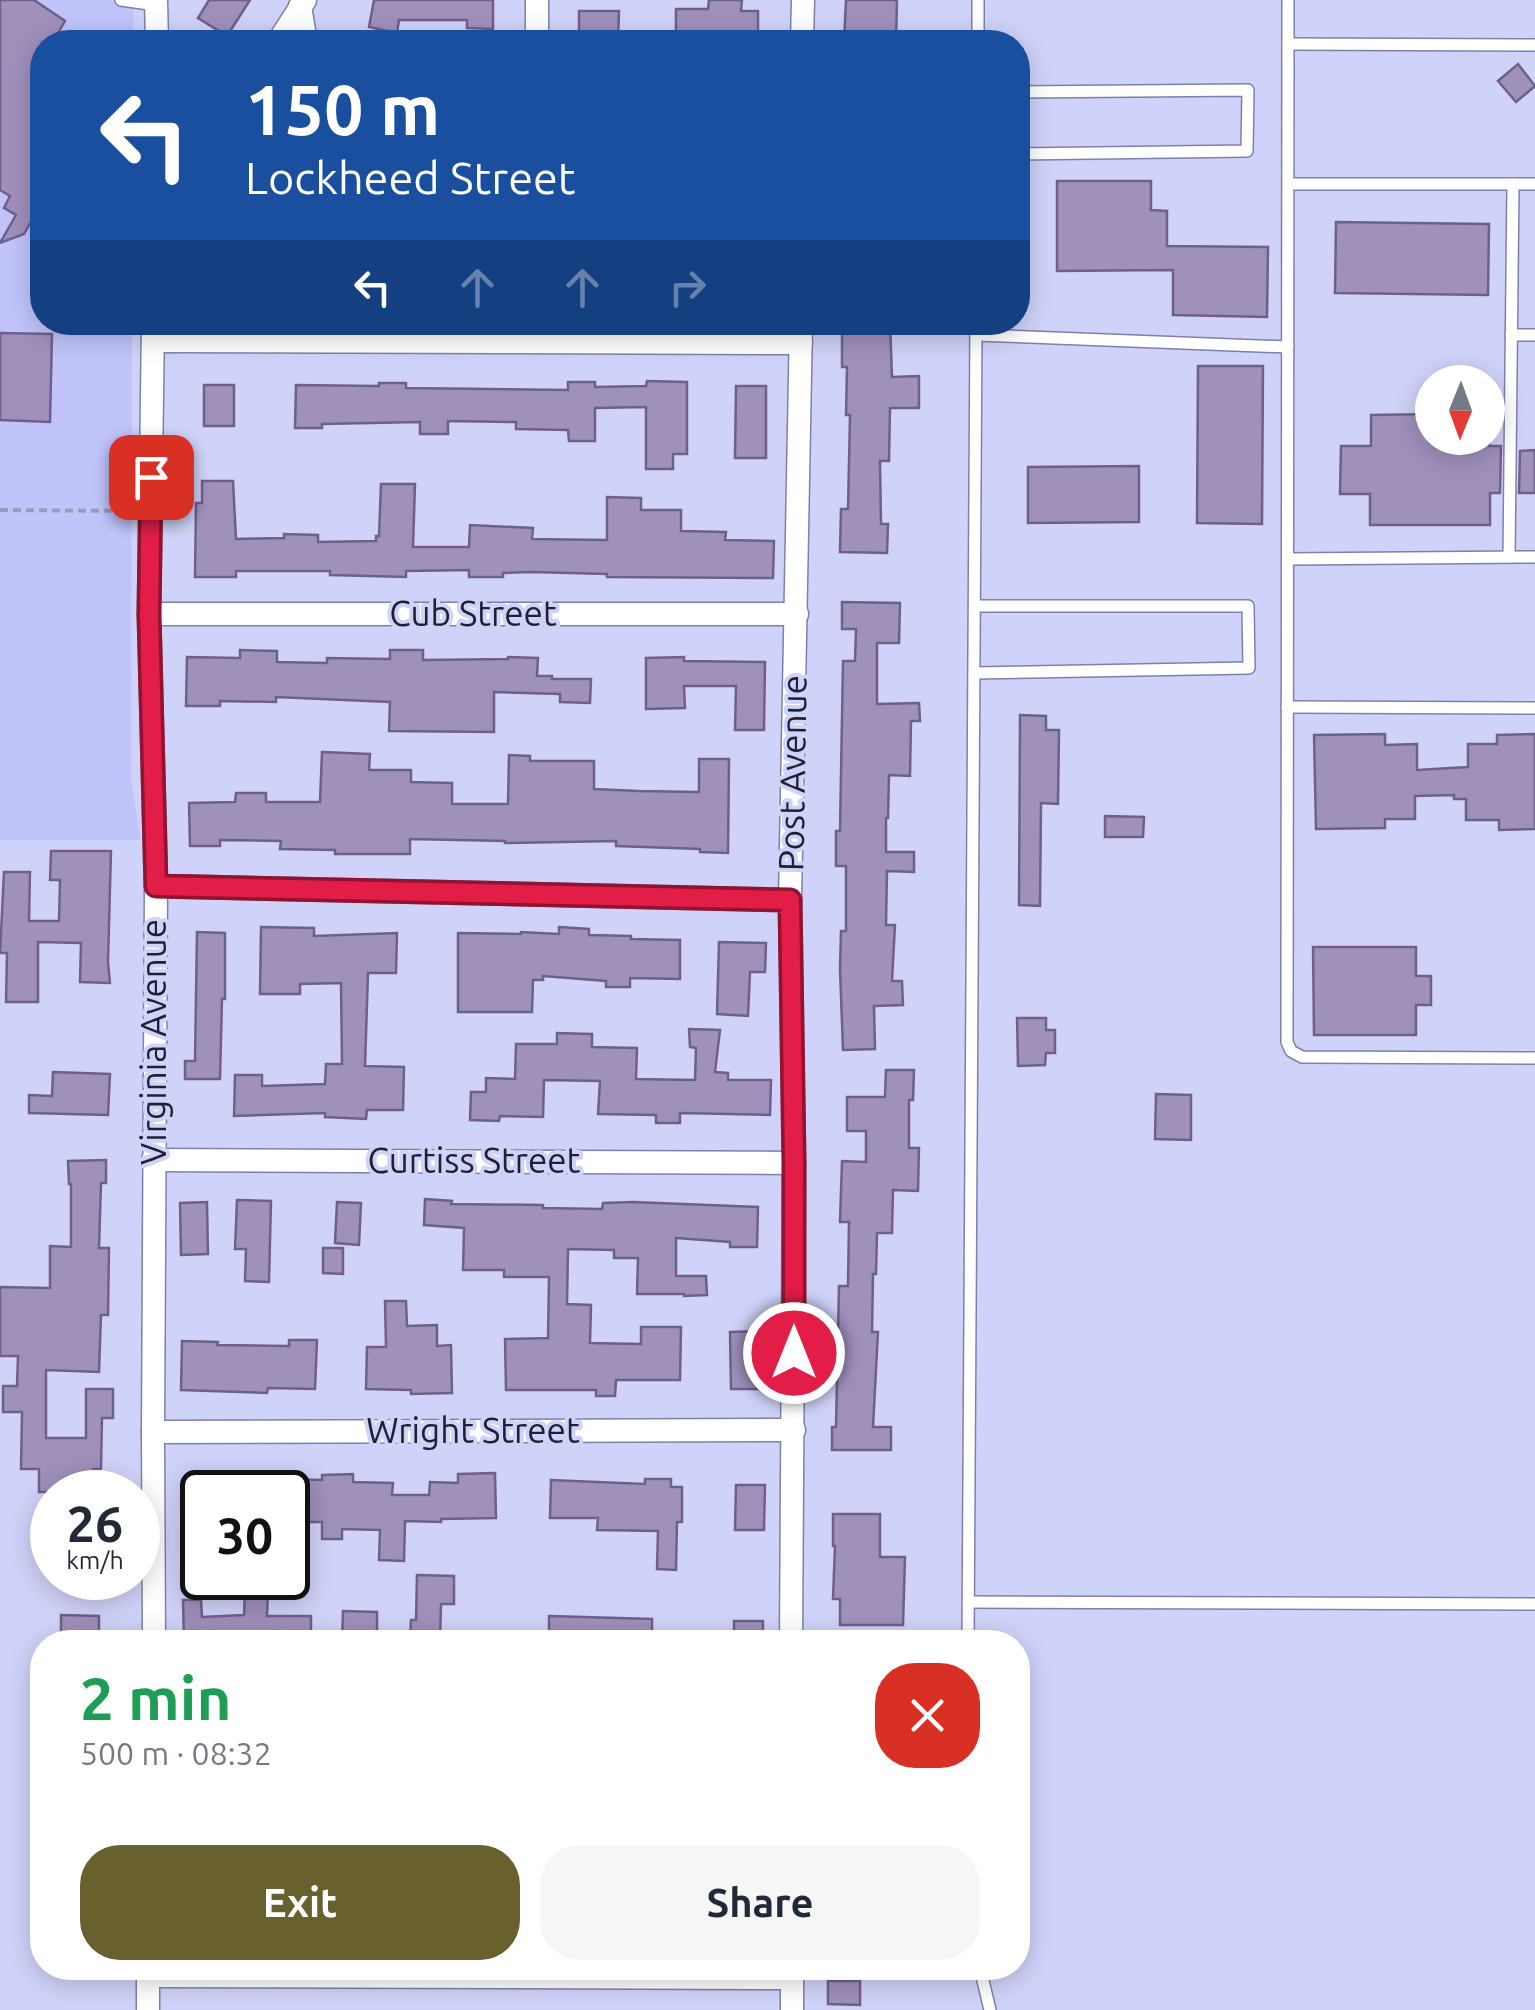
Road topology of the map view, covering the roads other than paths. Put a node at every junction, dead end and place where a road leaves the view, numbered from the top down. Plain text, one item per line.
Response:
1 (121, 0) edge
2 (537, 0) edge
3 (802, 0) edge
4 (978, 0) edge
5 (1288, 0) edge
6 (156, 3) edge
7 (302, 3) edge
8 (157, 30) edge
9 (285, 30) edge
10 (305, 30) edge
11 (537, 30) edge
12 (802, 30) edge
13 (978, 30) edge
14 (1288, 44) junction
15 (1535, 45) edge
16 (1030, 92) edge
17 (1030, 154) edge
18 (1288, 184) junction
19 (1513, 184) junction
20 (1535, 184) edge
21 (1030, 332) edge
22 (153, 335) edge
23 (801, 335) edge
24 (976, 335) edge
25 (1535, 335) edge
26 (1511, 336) junction
27 (1288, 347) junction
28 (1509, 557) junction
29 (1535, 557) edge
30 (1288, 559) junction
31 (975, 606) junction
32 (149, 614) junction
33 (797, 614) junction
34 (974, 673) junction
35 (1287, 707) junction
36 (1535, 708) edge
37 (156, 886) junction
38 (790, 900) junction
39 (1535, 1058) edge
40 (154, 1160) junction
41 (794, 1163) junction
42 (794, 1430) junction
43 (152, 1432) junction
44 (969, 1602) junction
45 (1535, 1604) edge
46 (154, 1630) edge
47 (791, 1630) edge
48 (968, 1630) edge
49 (148, 1980) edge
50 (792, 1980) edge
51 (983, 1980) edge
52 (148, 2010) edge
53 (792, 2010) edge
54 (990, 2010) edge

1 - 6 lane
2 - 11 street
3 - 12 street
4 - 13 lane
5 - 14 lane
6 - 8 street
7 - 9 street
7 - 10 street
14 - 15 lane
14 - 18 lane
16 - 17 lane
18 - 19 lane
18 - 27 lane
19 - 20 lane
19 - 26 lane
21 - 27 lane
22 - 32 street, Virginia Avenue
23 - 33 street, Post Avenue
24 - 31 lane
25 - 26 lane
26 - 28 lane
27 - 30 lane
28 - 29 lane
28 - 30 lane
30 - 35 lane
31 - 34 lane
31 - 34 lane
32 - 33 street, Cub Street
32 - 37 street, Virginia Avenue
33 - 38 street, Post Avenue
34 - 44 lane
35 - 36 lane
35 - 39 lane
37 - 38 street
37 - 40 street, Virginia Avenue
38 - 41 street, Post Avenue
40 - 41 street, Curtiss Street
40 - 43 street, Virginia Avenue
41 - 42 street, Post Avenue
42 - 43 street, Wright Street
42 - 47 street, Post Avenue
43 - 46 street, Virginia Avenue
44 - 45 lane
44 - 48 lane
49 - 52 street
50 - 53 street
51 - 54 lane

